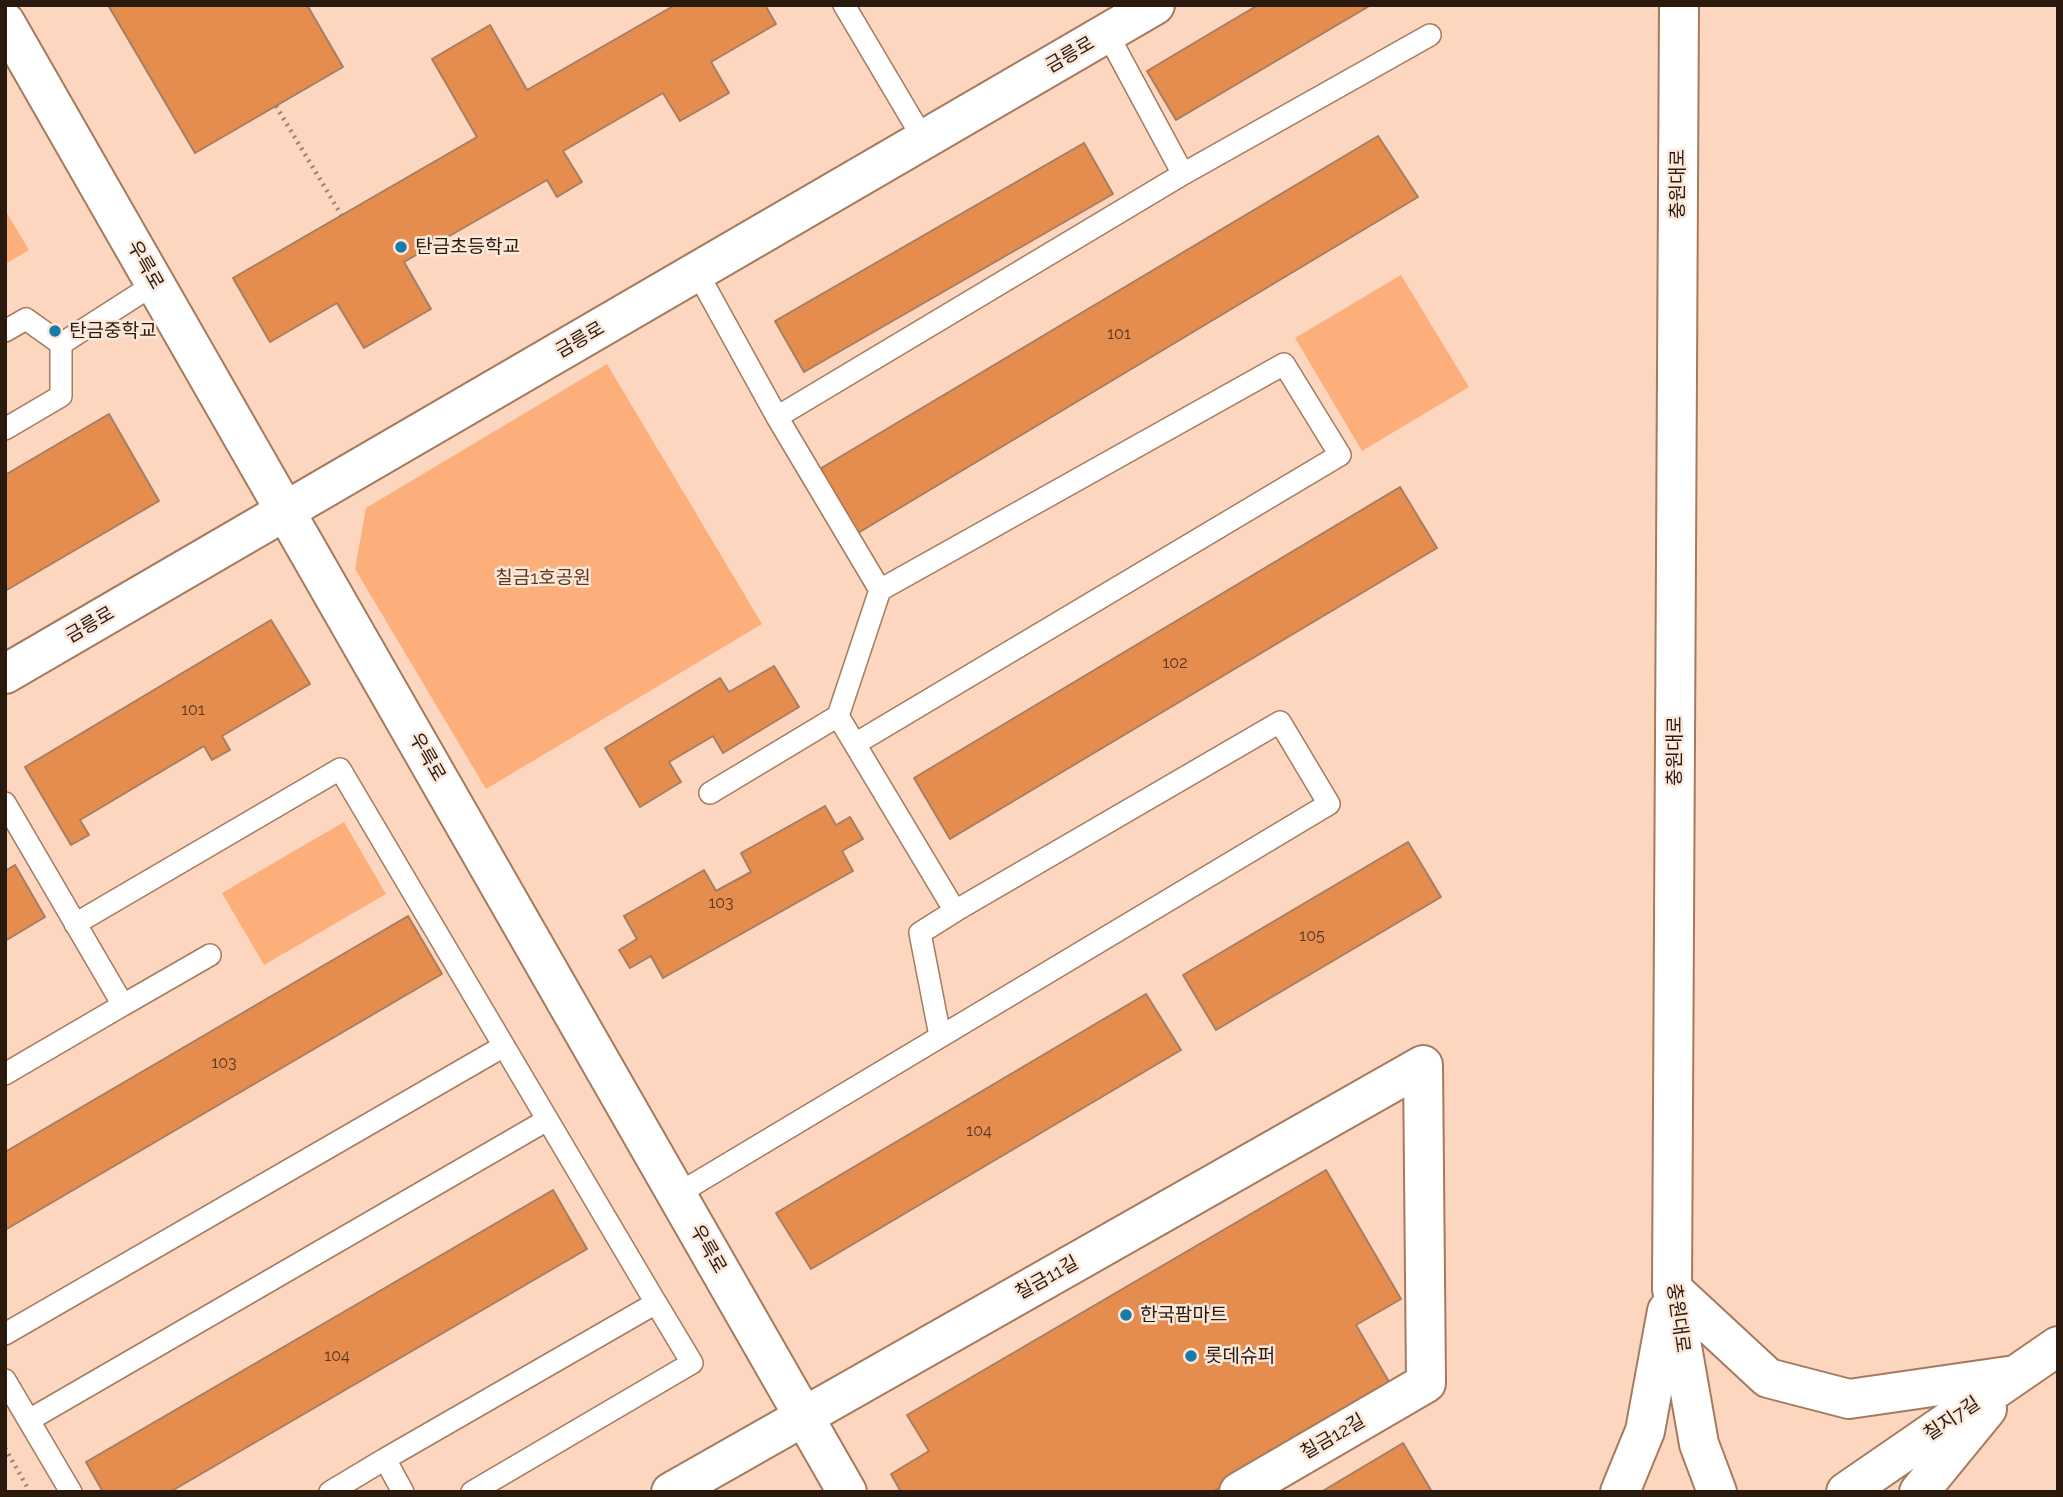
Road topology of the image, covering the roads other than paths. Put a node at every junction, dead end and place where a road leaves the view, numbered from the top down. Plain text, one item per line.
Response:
1 (844, 5) edge
2 (1155, 5) edge
3 (1679, 5) edge
4 (5, 22) edge
5 (1107, 33) junction
6 (1430, 35) dead end
7 (924, 140) junction
8 (1184, 174) junction
9 (697, 272) junction
10 (156, 283) junction
11 (5, 331) edge
12 (61, 344) junction
13 (777, 417) junction
14 (5, 429) edge
15 (286, 510) junction
16 (880, 590) junction
17 (5, 674) edge
18 (838, 716) junction
19 (855, 744) junction
20 (710, 793) dead end
21 (5, 803) edge
22 (955, 911) junction
23 (75, 924) junction
24 (210, 955) dead end
25 (123, 1005) junction
26 (940, 1036) junction
27 (504, 1046) junction
28 (5, 1074) edge
29 (547, 1120) junction
30 (676, 1195) junction
31 (1672, 1289) junction
32 (656, 1303) junction
33 (5, 1334) edge
34 (2058, 1346) edge
35 (2015, 1375) junction
36 (5, 1380) edge
37 (1426, 1383) joint
38 (803, 1416) junction
39 (29, 1420) junction
40 (385, 1460) junction
41 (71, 1492) edge
42 (330, 1492) edge
43 (403, 1492) edge
44 (472, 1492) edge
45 (671, 1492) edge
46 (847, 1492) edge
47 (1239, 1492) edge
48 (1620, 1492) edge
49 (1717, 1492) edge
50 (1846, 1492) edge
51 (1919, 1492) edge

1 - 7 lane
2 - 5 street, 금릉로
3 - 31 street, 충원대로
4 - 10 street, 우륵로
5 - 7 street, 금릉로
5 - 8 lane
6 - 8 lane
7 - 9 street, 금릉로
8 - 13 lane
9 - 13 lane
9 - 15 street, 금릉로
10 - 12 lane
10 - 15 street, 우륵로
11 - 12 lane
12 - 14 lane
13 - 16 lane
15 - 17 street, 금릉로
15 - 30 street, 우륵로
16 - 18 lane
16 - 19 lane
18 - 19 lane
18 - 20 lane
19 - 22 lane
21 - 23 lane
22 - 26 lane
22 - 26 lane
23 - 25 lane
23 - 27 lane
24 - 25 lane
25 - 28 lane
26 - 30 lane
27 - 29 lane
27 - 33 lane
29 - 32 lane
29 - 39 lane
30 - 38 street, 우륵로
31 - 35 street
31 - 48 street
31 - 49 street, 충원대로
32 - 40 lane
32 - 44 lane
34 - 35 street, 칠지7길
35 - 50 street, 칠지7길
35 - 51 street
36 - 39 lane
37 - 38 street, 칠금11길
37 - 47 street, 칠금12길
38 - 45 street, 칠금11길
38 - 46 street, 우륵로
39 - 41 lane
40 - 42 lane
40 - 43 lane

